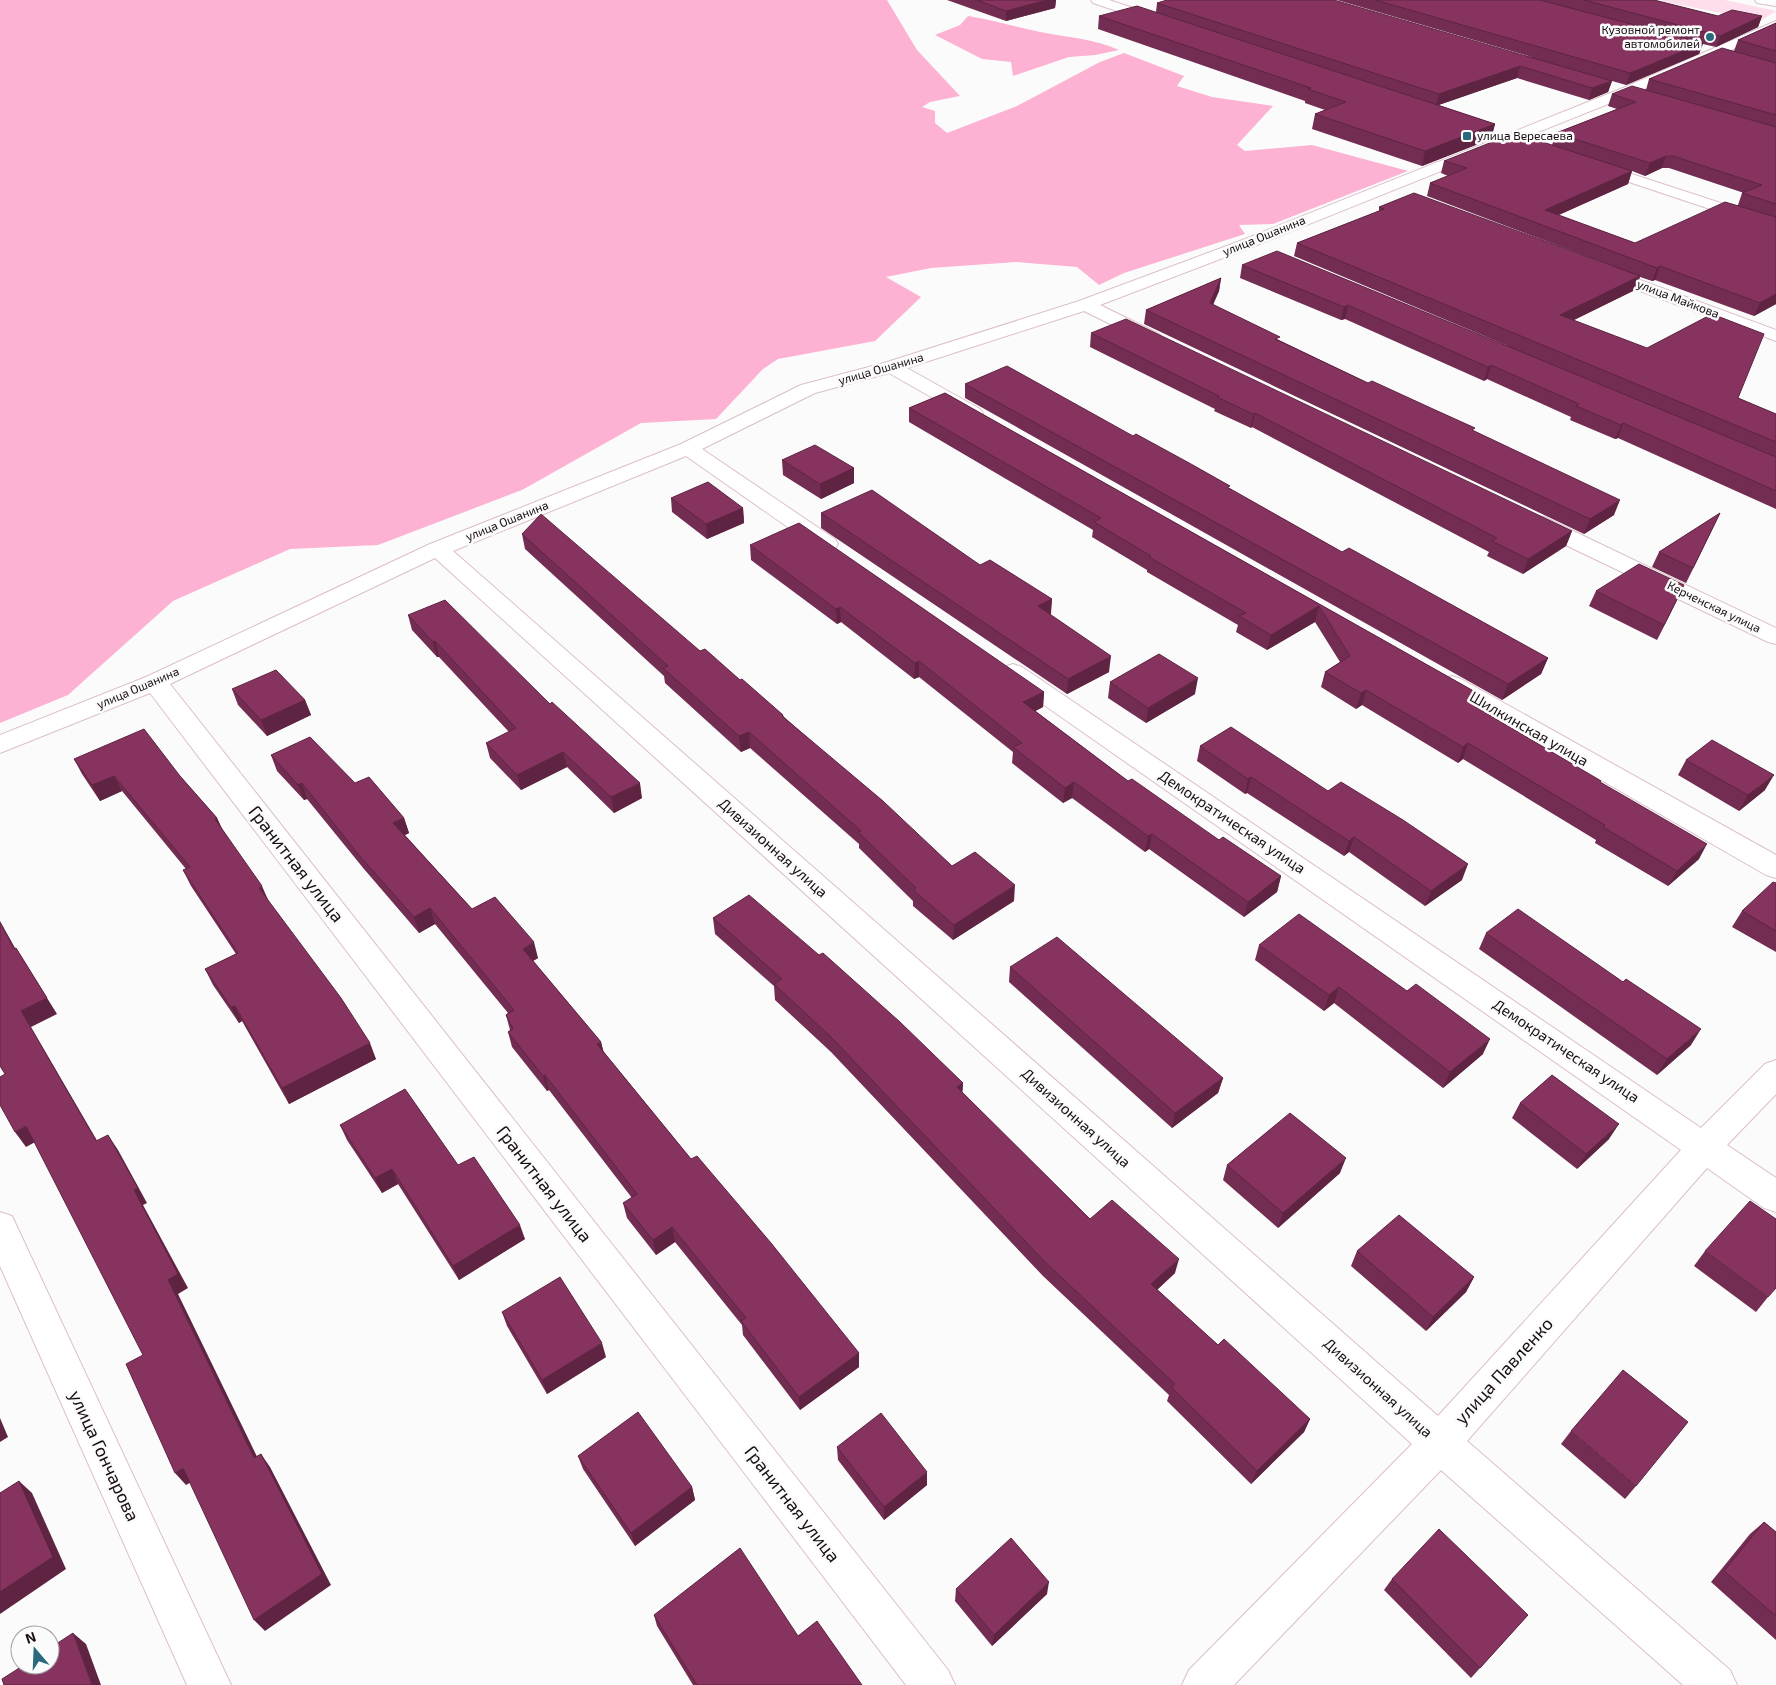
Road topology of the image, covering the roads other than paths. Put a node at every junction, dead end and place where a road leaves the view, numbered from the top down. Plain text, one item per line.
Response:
1 (1097, 0) edge
2 (1761, 0) edge
3 (1776, 2) edge
4 (1173, 25) edge
5 (1776, 25) edge
6 (1699, 48) edge
7 (1725, 55) junction
8 (1610, 85) edge
9 (1628, 91) junction
10 (1647, 96) edge
11 (1502, 135) junction
12 (1533, 146) edge
13 (1578, 161) edge
14 (1383, 188) junction
15 (1402, 195) dead end
16 (1776, 226) edge
17 (1246, 244) junction
18 (1273, 255) edge
19 (1589, 266) edge
20 (1085, 305) junction
21 (1776, 336) edge
22 (1174, 348) edge
23 (891, 367) junction
24 (996, 426) edge
25 (688, 448) junction
26 (1516, 512) edge
27 (438, 549) junction
28 (844, 555) edge
29 (1776, 637) edge
30 (992, 657) edge
31 (1429, 672) edge
32 (155, 682) junction
33 (0, 745) edge
34 (1776, 868) edge
35 (1776, 1072) edge
36 (1705, 1146) junction
37 (1776, 1196) edge
38 (0, 1227) edge
39 (1440, 1444) junction
40 (209, 1685) edge
41 (933, 1685) edge
42 (1204, 1685) edge
43 (1715, 1685) edge

1 - 4 street
2 - 3 street
5 - 7 street, улица Ошанина
6 - 7 street
7 - 9 street, улица Ошанина
8 - 9 street
9 - 10 street
9 - 11 street, улица Ошанина
11 - 12 street
11 - 14 street, улица Ошанина
13 - 16 street
14 - 15 street
14 - 17 street, улица Ошанина
17 - 18 street
17 - 20 street, улица Ошанина
19 - 21 street, улица Майкова
20 - 22 street
20 - 23 street, улица Ошанина
23 - 24 street
23 - 25 street, улица Ошанина
25 - 27 street, улица Ошанина
25 - 28 street
26 - 29 street, Керченская улица
27 - 32 street, улица Ошанина
27 - 39 street, Дивизионная улица
30 - 36 street, Демократическая улица
31 - 34 street, Шилкинская улица
32 - 33 street, улица Ошанина
32 - 41 street, Гранитная улица
35 - 36 street, улица Павленко
36 - 37 street, Демократическая улица
36 - 39 street, улица Павленко
38 - 40 street, улица Гончарова
39 - 42 street, улица Павленко
39 - 43 street, Дивизионная улица

